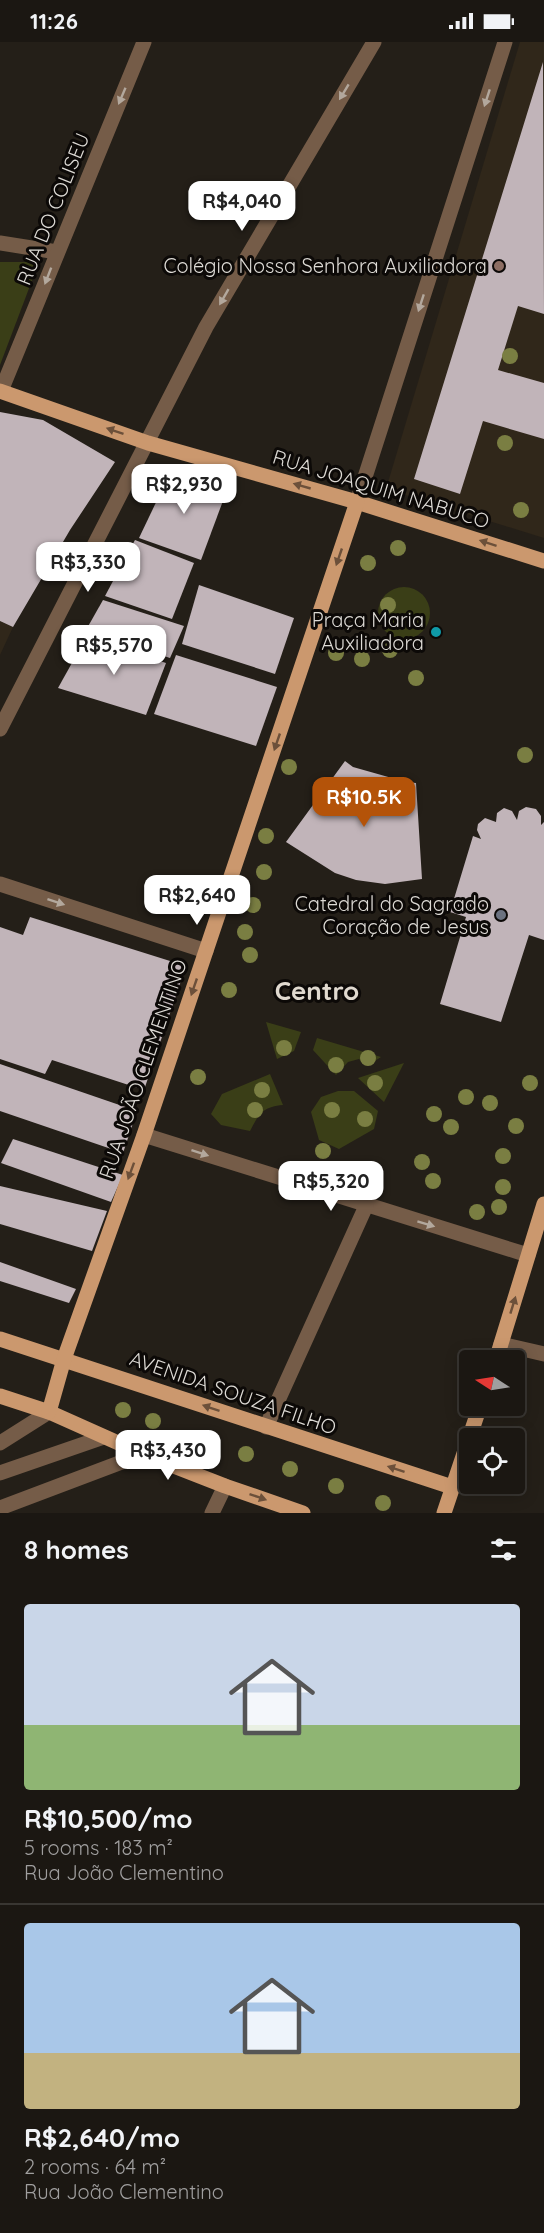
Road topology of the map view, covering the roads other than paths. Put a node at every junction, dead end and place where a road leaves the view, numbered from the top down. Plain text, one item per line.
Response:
1 (144, 42) edge
2 (374, 42) edge
3 (505, 42) edge
4 (0, 243) edge
5 (57, 252) junction
6 (1, 391) edge
7 (148, 443) junction
8 (357, 502) junction
9 (544, 561) edge
10 (0, 729) edge
11 (0, 884) edge
12 (206, 951) junction
13 (144, 1135) junction
14 (544, 1204) edge
15 (366, 1206) junction
16 (528, 1255) junction
17 (0, 1339) edge
18 (501, 1344) junction
19 (499, 1350) edge
20 (544, 1354) edge
21 (64, 1359) junction
22 (0, 1396) edge
23 (49, 1412) junction
24 (477, 1416) edge
25 (266, 1427) junction
26 (104, 1437) junction
27 (0, 1443) edge
28 (143, 1454) junction
29 (0, 1473) edge
30 (225, 1486) junction
31 (452, 1487) junction
32 (0, 1508) edge
33 (212, 1513) edge
34 (303, 1513) edge
35 (444, 1513) edge

1 -> 5 street, RUA DO COLISEU
2 -> 7 street
3 -> 8 street
4 - 5 street
5 -> 6 street, RUA DO COLISEU
7 -> 6 main road, RUA JOAQUIM NABUCO
8 -> 7 main road, RUA JOAQUIM NABUCO
7 - 10 street
9 -> 8 main road, RUA JOAQUIM NABUCO
8 -> 12 main road, RUA JOÃO CLEMENTINO
11 -> 12 street
12 -> 13 main road, RUA JOÃO CLEMENTINO
13 -> 15 street
13 -> 21 main road, RUA JOÃO CLEMENTINO
14 - 16 main road
15 -> 16 street
15 - 25 street
18 -> 16 main road
17 - 21 main road, AVENIDA SOUZA FILHO
18 - 19 main road
18 - 20 street
21 - 23 main road, RUA JOÃO CLEMENTINO
25 -> 21 main road, AVENIDA SOUZA FILHO
22 - 23 main road
23 - 26 main road
23 - 27 street
24 - 31 main road
31 -> 25 main road, AVENIDA SOUZA FILHO
26 - 28 main road
26 - 29 street
28 - 30 main road
28 - 32 street
30 - 33 street
30 -> 34 main road
31 - 35 main road

